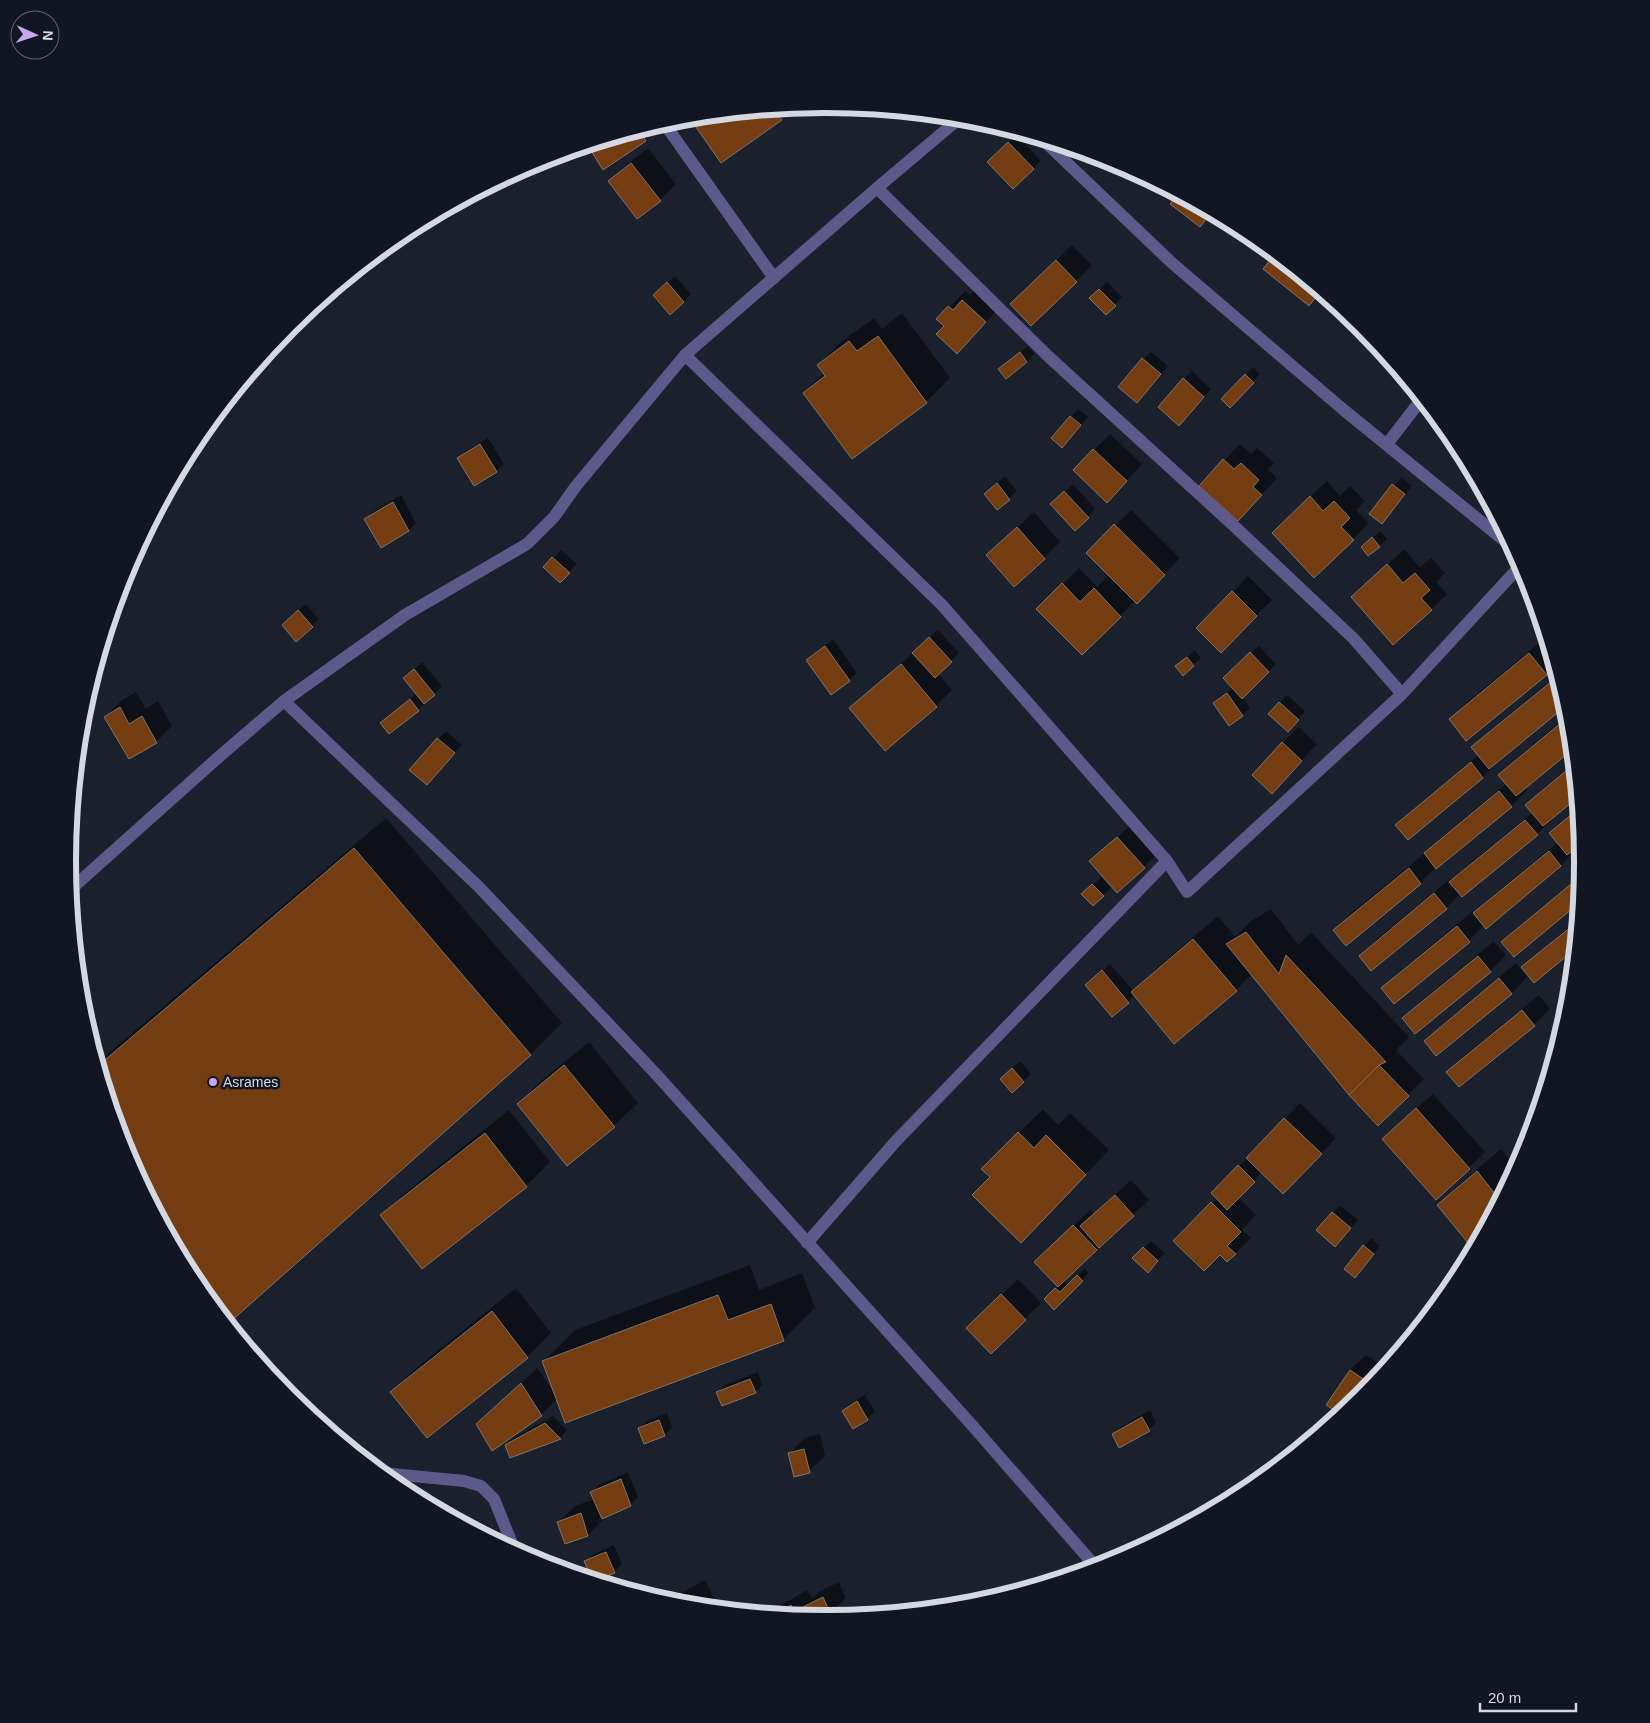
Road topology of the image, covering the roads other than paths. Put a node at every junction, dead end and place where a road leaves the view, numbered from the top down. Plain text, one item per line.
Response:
1 (952, 124) edge
2 (669, 129) edge
3 (1051, 148) edge
4 (877, 188) junction
5 (774, 278) junction
6 (685, 355) junction
7 (1418, 404) edge
8 (1387, 444) junction
9 (1500, 537) edge
10 (1515, 571) edge
11 (1402, 694) junction
12 (284, 701) junction
13 (1167, 861) junction
14 (77, 884) edge
15 (807, 1242) junction
16 (396, 1475) edge
17 (511, 1541) edge
18 (1091, 1561) edge

1 - 4 street
2 - 5 street
3 - 8 street
4 - 5 street
4 - 11 street
5 - 6 street
6 - 12 street
6 - 13 street
7 - 8 street
8 - 9 street
10 - 11 street
11 - 13 street
12 - 14 street
12 - 15 street
13 - 15 street
15 - 18 street
16 - 17 street

